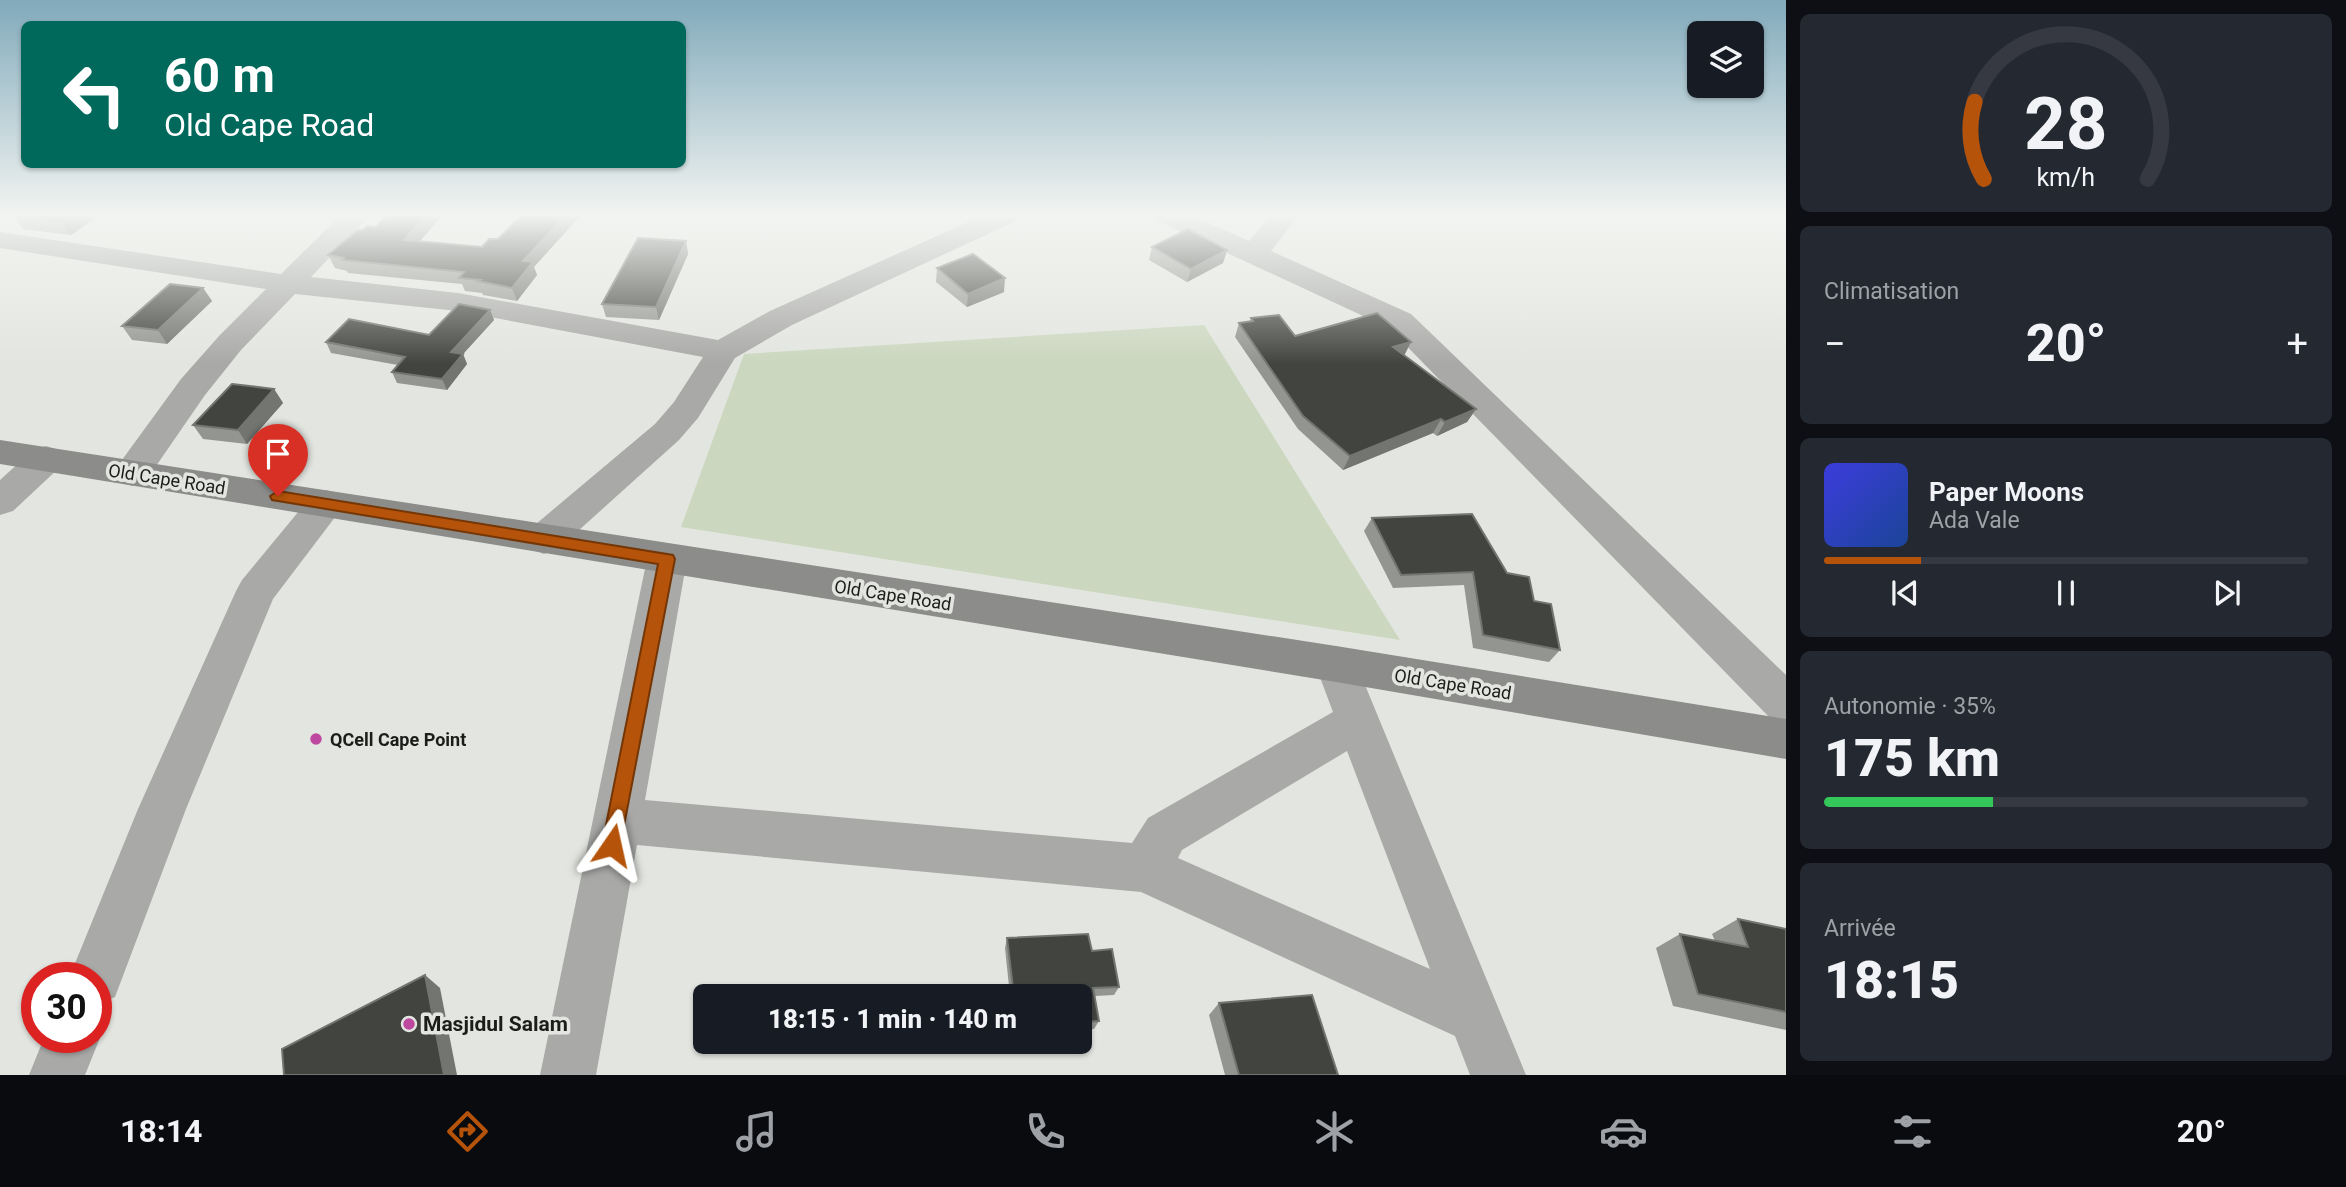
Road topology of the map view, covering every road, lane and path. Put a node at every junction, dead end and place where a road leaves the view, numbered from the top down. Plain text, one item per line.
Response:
1 (158, 264) edge
2 (308, 264) edge
3 (890, 264) edge
4 (1278, 264) edge
5 (288, 284) junction
6 (723, 351) junction
7 (0, 452) edge
8 (46, 459) junction
9 (132, 473) junction
10 (0, 501) edge
11 (326, 504) junction
12 (544, 539) junction
13 (667, 559) junction
14 (1336, 664) junction
15 (1786, 704) edge
16 (1358, 721) junction
17 (1786, 739) edge
18 (617, 820) junction
19 (1144, 868) junction
20 (102, 962) edge
21 (1475, 1017) junction
22 (66, 1053) edge
23 (57, 1075) edge
24 (568, 1075) edge
25 (1498, 1075) edge

1 - 5 street
2 - 5 street
3 - 6 street
4 - 15 street
5 - 6 street
5 - 9 street
6 - 12 street
7 - 8 street, Old Cape Road
8 - 9 street, Old Cape Road
8 - 10 street
9 - 11 street, Old Cape Road
11 - 12 street, Old Cape Road
11 - 20 street
12 - 13 street, Old Cape Road
13 - 14 street, Old Cape Road
13 - 18 street
14 - 16 street
14 - 17 street, Old Cape Road
16 - 19 street
16 - 21 street
18 - 19 street
18 - 24 street
19 - 21 street
21 - 25 street
22 - 23 street

